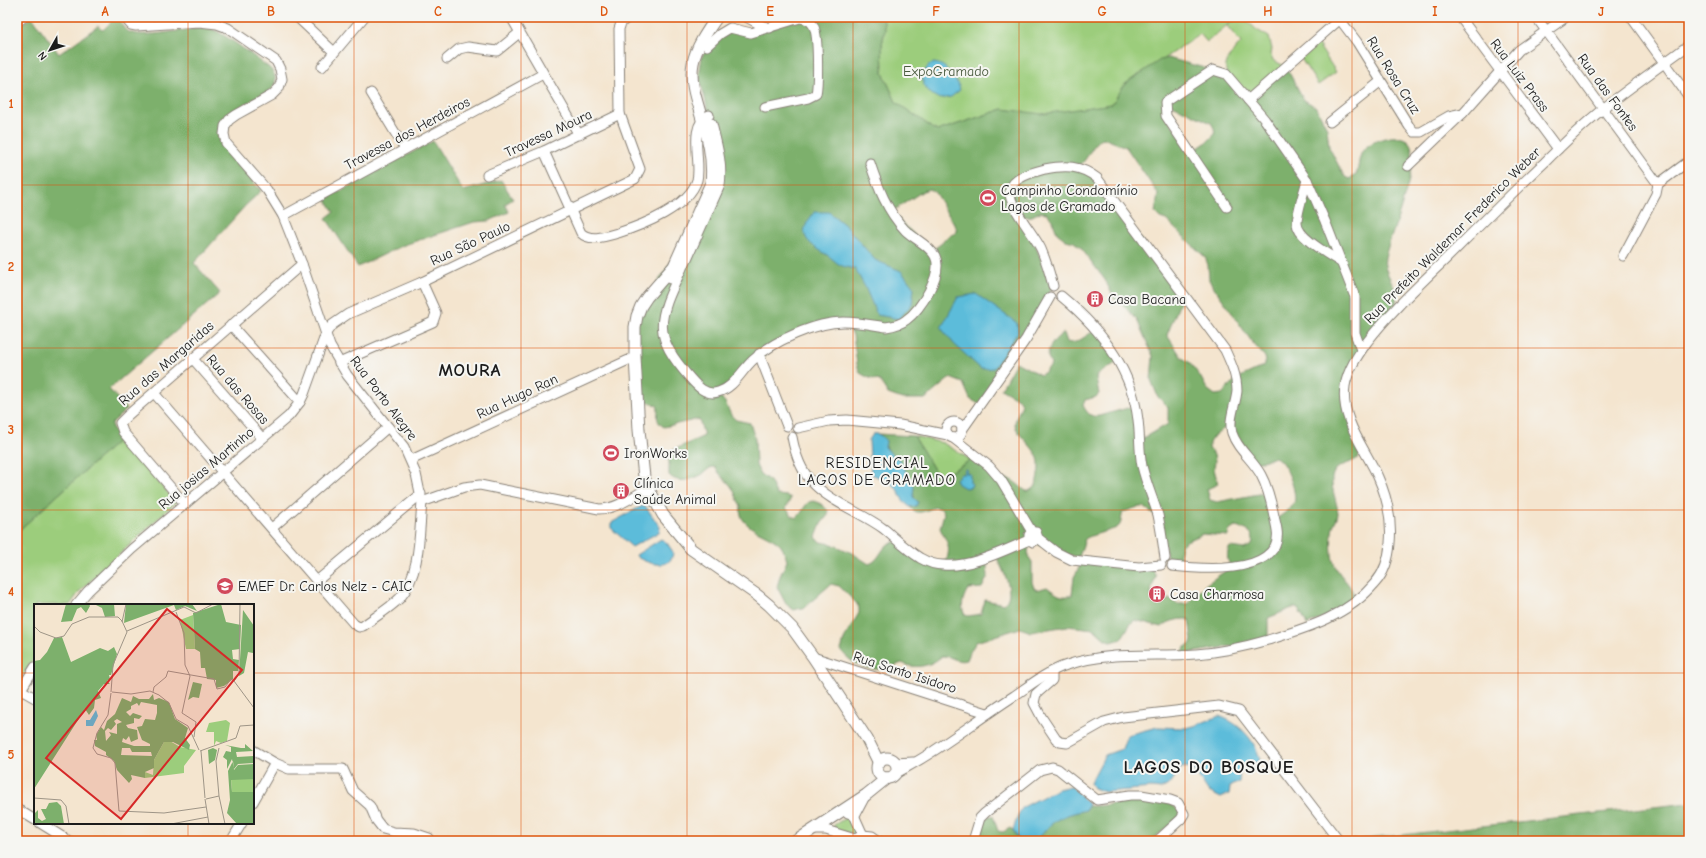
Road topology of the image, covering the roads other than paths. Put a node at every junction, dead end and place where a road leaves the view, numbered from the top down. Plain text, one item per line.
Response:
1 (24, 17) edge
2 (124, 17) edge
3 (297, 17) edge
4 (364, 17) edge
5 (511, 17) edge
6 (717, 17) edge
7 (725, 17) edge
8 (746, 17) edge
9 (1460, 17) edge
10 (1536, 17) edge
11 (1566, 17) edge
12 (1631, 17) edge
13 (1339, 18) edge
14 (626, 19) edge
15 (17, 22) edge
16 (770, 28) junction
17 (1546, 31) junction
18 (520, 33) junction
19 (707, 46) junction
20 (1689, 46) edge
21 (334, 52) junction
22 (446, 59) dead end
23 (1664, 63) junction
24 (322, 67) dead end
25 (1500, 72) junction
26 (544, 74) junction
27 (1381, 81) junction
28 (371, 93) dead end
29 (1689, 97) edge
30 (1248, 100) junction
31 (765, 107) dead end
32 (1603, 109) junction
33 (1463, 113) junction
34 (620, 114) junction
35 (1330, 122) dead end
36 (703, 123) junction
37 (579, 135) junction
38 (405, 149) junction
39 (1558, 149) junction
40 (544, 151) junction
41 (1689, 161) edge
42 (870, 163) dead end
43 (1408, 166) dead end
44 (487, 175) dead end
45 (1307, 180) junction
46 (1658, 184) junction
47 (1227, 206) dead end
48 (571, 211) junction
49 (283, 216) junction
50 (1623, 256) dead end
51 (681, 261) junction
52 (1342, 263) junction
53 (302, 264) junction
54 (676, 276) junction
55 (422, 282) junction
56 (1053, 286) junction
57 (653, 290) junction
58 (1061, 296) junction
59 (1050, 298) junction
60 (231, 325) junction
61 (326, 333) junction
62 (1362, 350) junction
63 (759, 354) junction
64 (635, 357) junction
65 (193, 359) junction
66 (339, 363) junction
67 (154, 392) junction
68 (300, 402) junction
69 (978, 407) junction
70 (951, 423) junction
71 (787, 426) junction
72 (388, 427) junction
73 (798, 428) junction
74 (921, 429) junction
75 (956, 434) junction
76 (792, 437) junction
77 (262, 438) junction
78 (411, 460) junction
79 (223, 472) junction
80 (648, 488) junction
81 (422, 498) junction
82 (185, 504) junction
83 (272, 528) junction
84 (1033, 536) junction
85 (1163, 561) junction
86 (318, 580) junction
87 (82, 603) edge
88 (813, 657) junction
89 (34, 669) edge
90 (1052, 672) junction
91 (19, 693) edge
92 (34, 698) edge
93 (988, 713) junction
94 (254, 751) edge
95 (275, 763) junction
96 (887, 768) junction
97 (866, 795) junction
98 (254, 800) edge
99 (856, 801) junction
100 (17, 809) edge
101 (838, 813) junction
102 (854, 815) junction
103 (34, 819) edge
104 (42, 824) edge
105 (240, 824) edge
106 (813, 830) junction
107 (863, 835) junction
108 (430, 838) dead end
109 (69, 841) edge
110 (232, 841) edge
111 (796, 841) edge
112 (879, 841) edge
113 (973, 841) edge
114 (1157, 841) edge
115 (1339, 841) edge

1 - 15 street
2 - 49 street, Rua Porto Alegre
3 - 21 street
4 - 21 street
5 - 18 street
6 - 36 main road
7 - 19 main road
8 - 16 street
9 - 25 street, Rua Luiz Prass
10 - 17 street, Rua das Fontes
11 - 17 street
12 - 23 street
13 - 27 street, Rua Rosa Cruz
13 - 30 street
14 - 34 street
16 - 19 street
16 - 31 street
17 - 25 street
17 - 32 street, Rua das Fontes
18 - 22 street
18 - 26 street
19 - 36 main road
20 - 23 street, Rua Prefeito Waldemar Frederico Weber
21 - 24 street
23 - 29 street
23 - 32 street, Rua Prefeito Waldemar Frederico Weber
25 - 33 street
25 - 39 street, Rua Luiz Prass
26 - 37 street
26 - 38 street, Travessa dos Herdeiros
27 - 33 street, Rua Rosa Cruz
27 - 35 street
28 - 38 street
30 - 45 street
30 - 47 street
32 - 39 street, Rua Prefeito Waldemar Frederico Weber
32 - 46 street, Rua das Fontes
33 - 43 street
34 - 37 street, Travessa Moura
34 - 48 street, Rua São Paulo
36 - 48 street
36 - 51 main road
37 - 40 street, Travessa Moura
38 - 49 street, Travessa dos Herdeiros
39 - 62 street, Rua Prefeito Waldemar Frederico Weber
40 - 44 street, Travessa Moura
40 - 48 street
41 - 46 street
42 - 63 street
45 - 52 street
45 - 52 street
46 - 50 street
48 - 55 street, Rua São Paulo
49 - 53 street, Rua Porto Alegre
51 - 54 main road
51 - 57 main road
52 - 62 street
53 - 60 street, Rua das Margaridas
53 - 61 street, Rua Porto Alegre
54 - 57 main road
54 - 63 street
55 - 61 street, Rua São Paulo
55 - 66 street
56 - 58 street
56 - 59 street
56 - 85 street
57 - 64 main road
58 - 59 street
58 - 85 street
59 - 69 street
60 - 65 street, Rua das Margaridas
60 - 68 street
61 - 66 street, Rua Porto Alegre
61 - 68 street, Rua josias Martinho
62 - 90 street, Rua Prefeito Waldemar Frederico Weber
63 - 71 street
64 - 78 street, Rua Hugo Ran
64 - 80 main road
65 - 67 street, Rua das Margaridas
65 - 77 street, Rua das Rosas
66 - 72 street, Rua Porto Alegre
67 - 79 street
67 - 82 street, Rua das Margaridas
68 - 77 street, Rua josias Martinho
69 - 70 street
69 - 75 street
70 - 74 street
70 - 75 street
70 - 75 street
71 - 73 street
71 - 76 street
72 - 78 street, Rua Porto Alegre
72 - 83 street
73 - 74 street
73 - 76 street
74 - 75 street
75 - 84 street
76 - 84 street
77 - 79 street, Rua josias Martinho
78 - 81 street, Rua Porto Alegre
79 - 82 street, Rua josias Martinho
79 - 83 street
80 - 81 street
80 - 88 main road
81 - 86 street
81 - 86 street, Rua Porto Alegre
82 - 87 street, Rua josias Martinho
83 - 86 street
84 - 85 street
88 - 93 street, Rua Santo Isidoro
88 - 96 main road
89 - 91 street
90 - 93 street, Rua Prefeito Waldemar Frederico Weber
90 - 115 street
91 - 92 street
93 - 96 street, Rua Prefeito Waldemar Frederico Weber
94 - 95 street
95 - 98 street
95 - 108 street
96 - 97 main road, Rua Prefeito Waldemar Frederico Weber
96 - 99 main road, Rua Prefeito Waldemar Frederico Weber
97 - 99 main road, Rua Prefeito Waldemar Frederico Weber
97 - 102 main road
99 - 101 main road, Rua Prefeito Waldemar Frederico Weber
100 - 103 street
101 - 102 street
101 - 106 main road, Rua Prefeito Waldemar Frederico Weber
102 - 107 street
104 - 109 street
105 - 110 street
106 - 107 street
106 - 111 main road, Rua Prefeito Waldemar Frederico Weber
107 - 112 street
113 - 114 street

